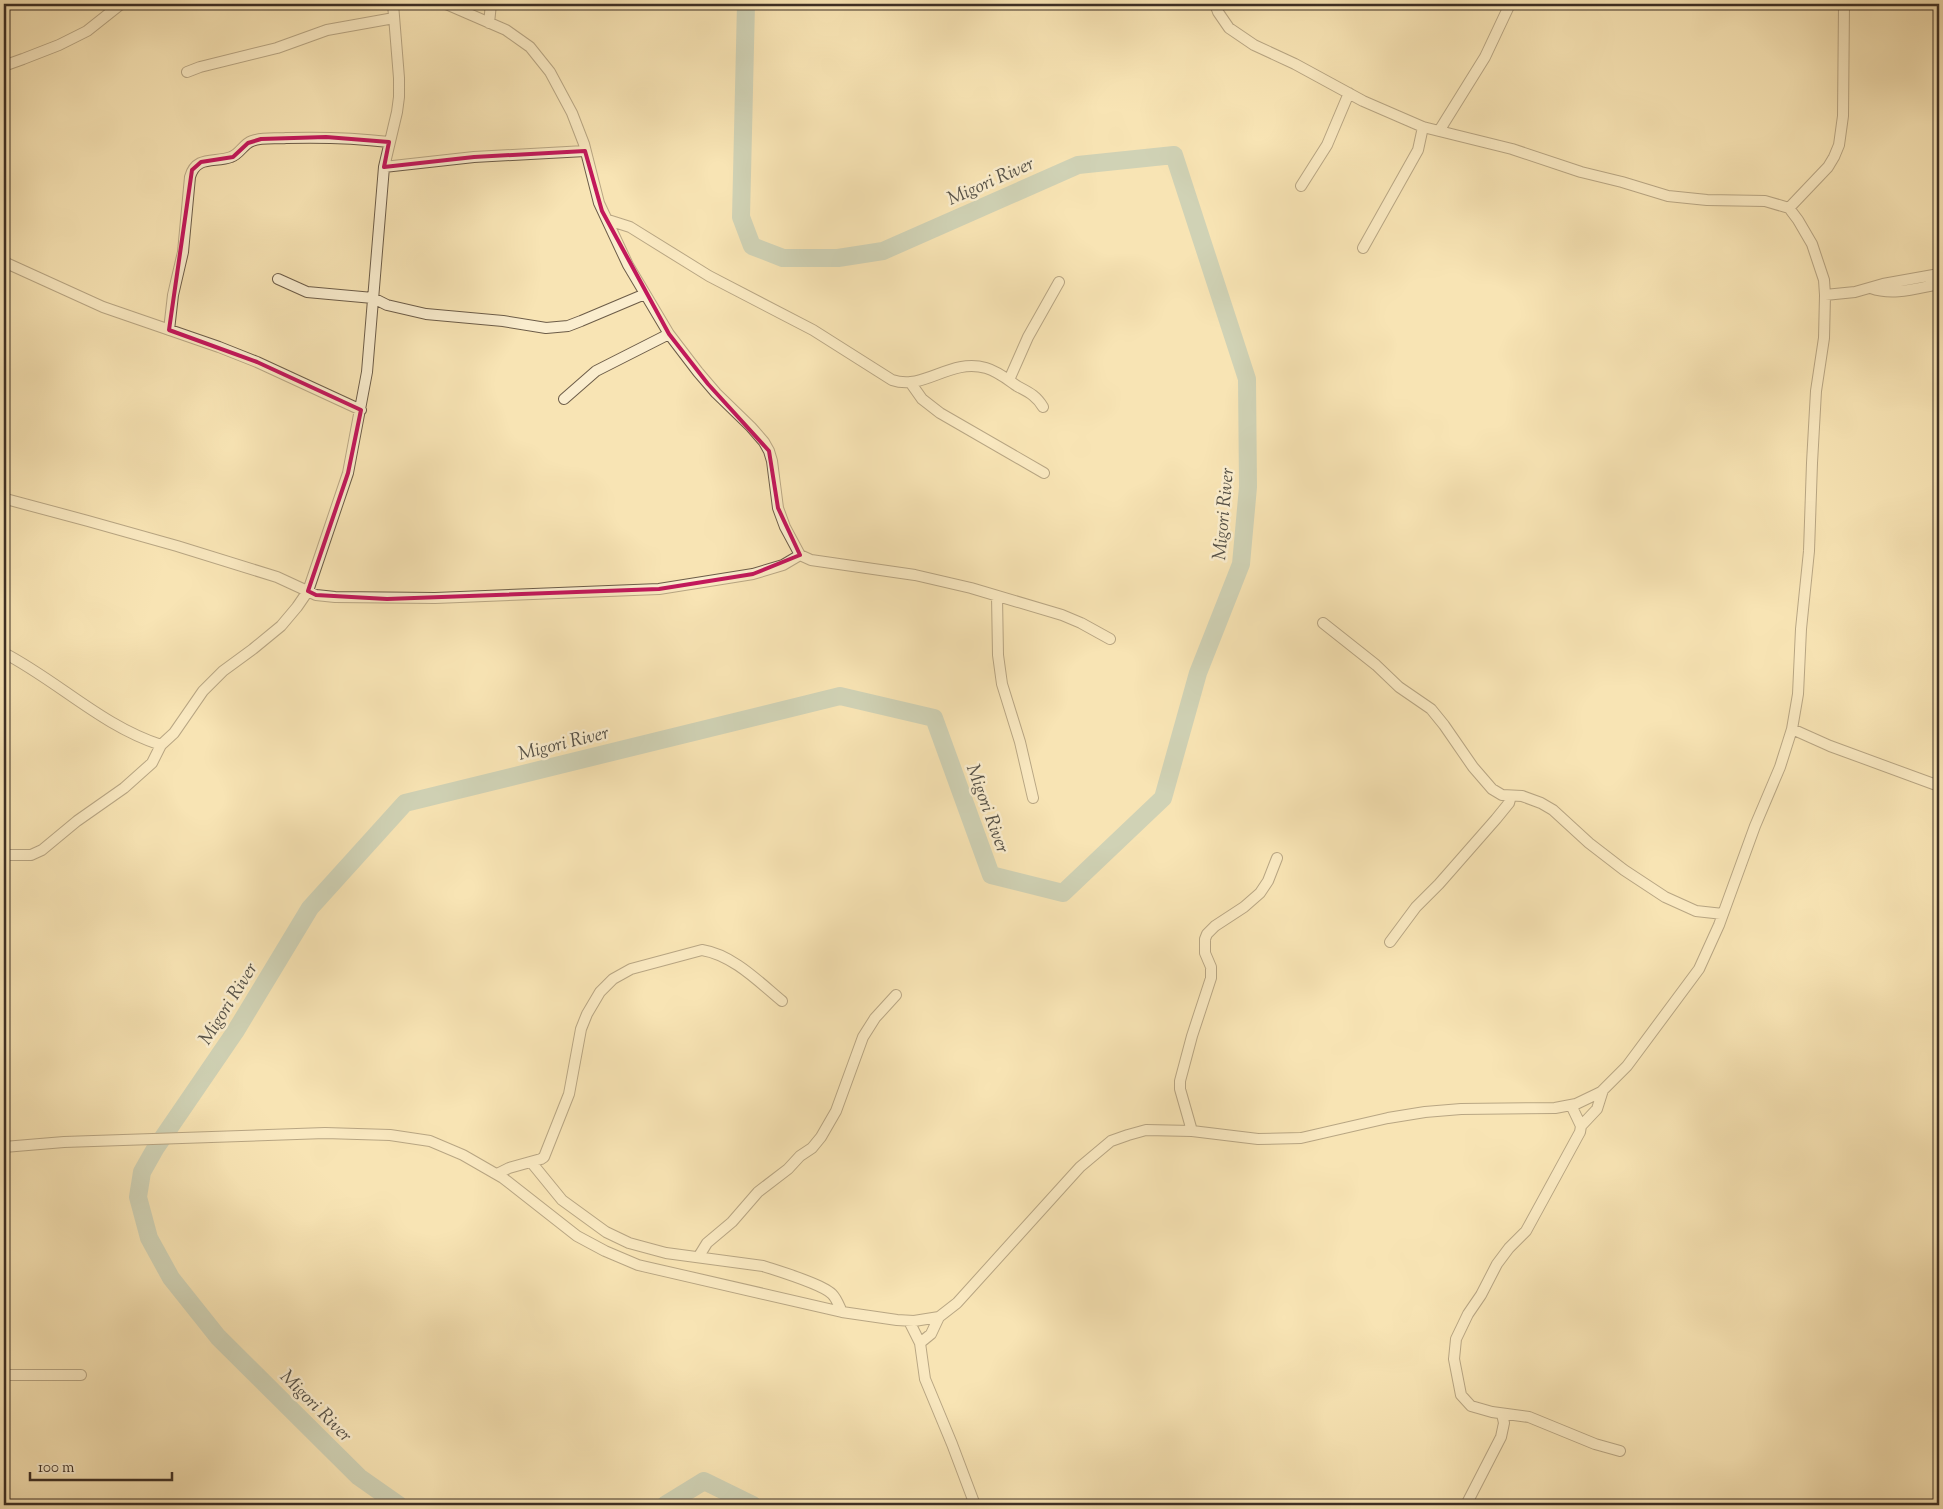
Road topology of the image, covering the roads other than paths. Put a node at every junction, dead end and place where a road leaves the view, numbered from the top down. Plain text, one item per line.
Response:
1 (121, 4) edge
2 (393, 4) edge
3 (446, 4) edge
4 (491, 4) edge
5 (1215, 4) edge
6 (1510, 4) edge
7 (1844, 4) edge
8 (394, 18) junction
9 (489, 22) junction
10 (4, 63) edge
11 (187, 72) dead end
12 (1349, 93) junction
13 (1423, 127) junction
14 (1440, 131) junction
15 (389, 142) junction
16 (585, 152) junction
17 (384, 168) junction
18 (1301, 186) dead end
19 (1789, 208) junction
20 (608, 220) junction
21 (1363, 248) dead end
22 (4, 262) edge
23 (1939, 274) edge
24 (278, 279) dead end
25 (1059, 282) dead end
26 (1939, 284) edge
27 (1871, 288) junction
28 (645, 294) junction
29 (1825, 295) junction
30 (373, 298) junction
31 (169, 330) junction
32 (669, 334) junction
33 (1009, 380) junction
34 (910, 382) junction
35 (564, 398) dead end
36 (1044, 407) dead end
37 (361, 410) junction
38 (1044, 472) dead end
39 (6, 499) dead end
40 (800, 555) junction
41 (308, 591) junction
42 (997, 596) junction
43 (1323, 623) dead end
44 (1110, 640) dead end
45 (4, 653) edge
46 (1792, 729) junction
47 (161, 745) junction
48 (1939, 786) edge
49 (1511, 796) junction
50 (1033, 798) dead end
51 (4, 855) edge
52 (1277, 858) dead end
53 (1723, 914) junction
54 (1390, 942) dead end
55 (896, 995) dead end
56 (782, 1001) dead end
57 (1603, 1090) junction
58 (1571, 1105) junction
59 (1581, 1126) junction
60 (1192, 1131) junction
61 (4, 1147) edge
62 (531, 1162) junction
63 (497, 1174) junction
64 (699, 1256) junction
65 (842, 1312) junction
66 (938, 1317) junction
67 (909, 1320) junction
68 (920, 1343) junction
69 (81, 1374) dead end
70 (4, 1375) edge
71 (1502, 1414) junction
72 (1620, 1451) dead end
73 (975, 1505) edge
74 (1466, 1505) edge

1 - 10 street
2 - 8 street
3 - 9 street
4 - 9 street
5 - 12 street
6 - 14 street
7 - 19 street
8 - 11 street
8 - 15 street
9 - 16 street
12 - 13 street
12 - 18 street
13 - 14 street
13 - 21 street
14 - 19 street
15 - 17 street
15 - 31 street
16 - 17 street
16 - 20 street
17 - 30 street
19 - 29 street
20 - 28 street
20 - 34 street
22 - 31 street
23 - 27 street
24 - 30 street
25 - 33 street
26 - 27 street
27 - 29 street
28 - 30 street
28 - 32 street
29 - 46 street
30 - 37 street
31 - 37 street
32 - 35 street
32 - 40 street
33 - 34 street
33 - 36 street
34 - 38 street
37 - 41 street
39 - 41 street
40 - 41 street
40 - 42 street
41 - 47 street
42 - 44 street
42 - 50 street
43 - 49 street
45 - 47 street
46 - 48 street
46 - 53 street
47 - 51 street
49 - 53 street
49 - 54 street
52 - 60 street
53 - 57 street
55 - 64 street
56 - 62 street
57 - 58 street
57 - 59 street
58 - 59 street
58 - 60 street
59 - 71 street
60 - 66 street
61 - 63 street
62 - 63 street
62 - 64 street
63 - 65 street
64 - 65 street
65 - 67 street
66 - 67 street
66 - 68 street
67 - 68 street
68 - 73 street
69 - 70 street
71 - 72 street
71 - 74 street

